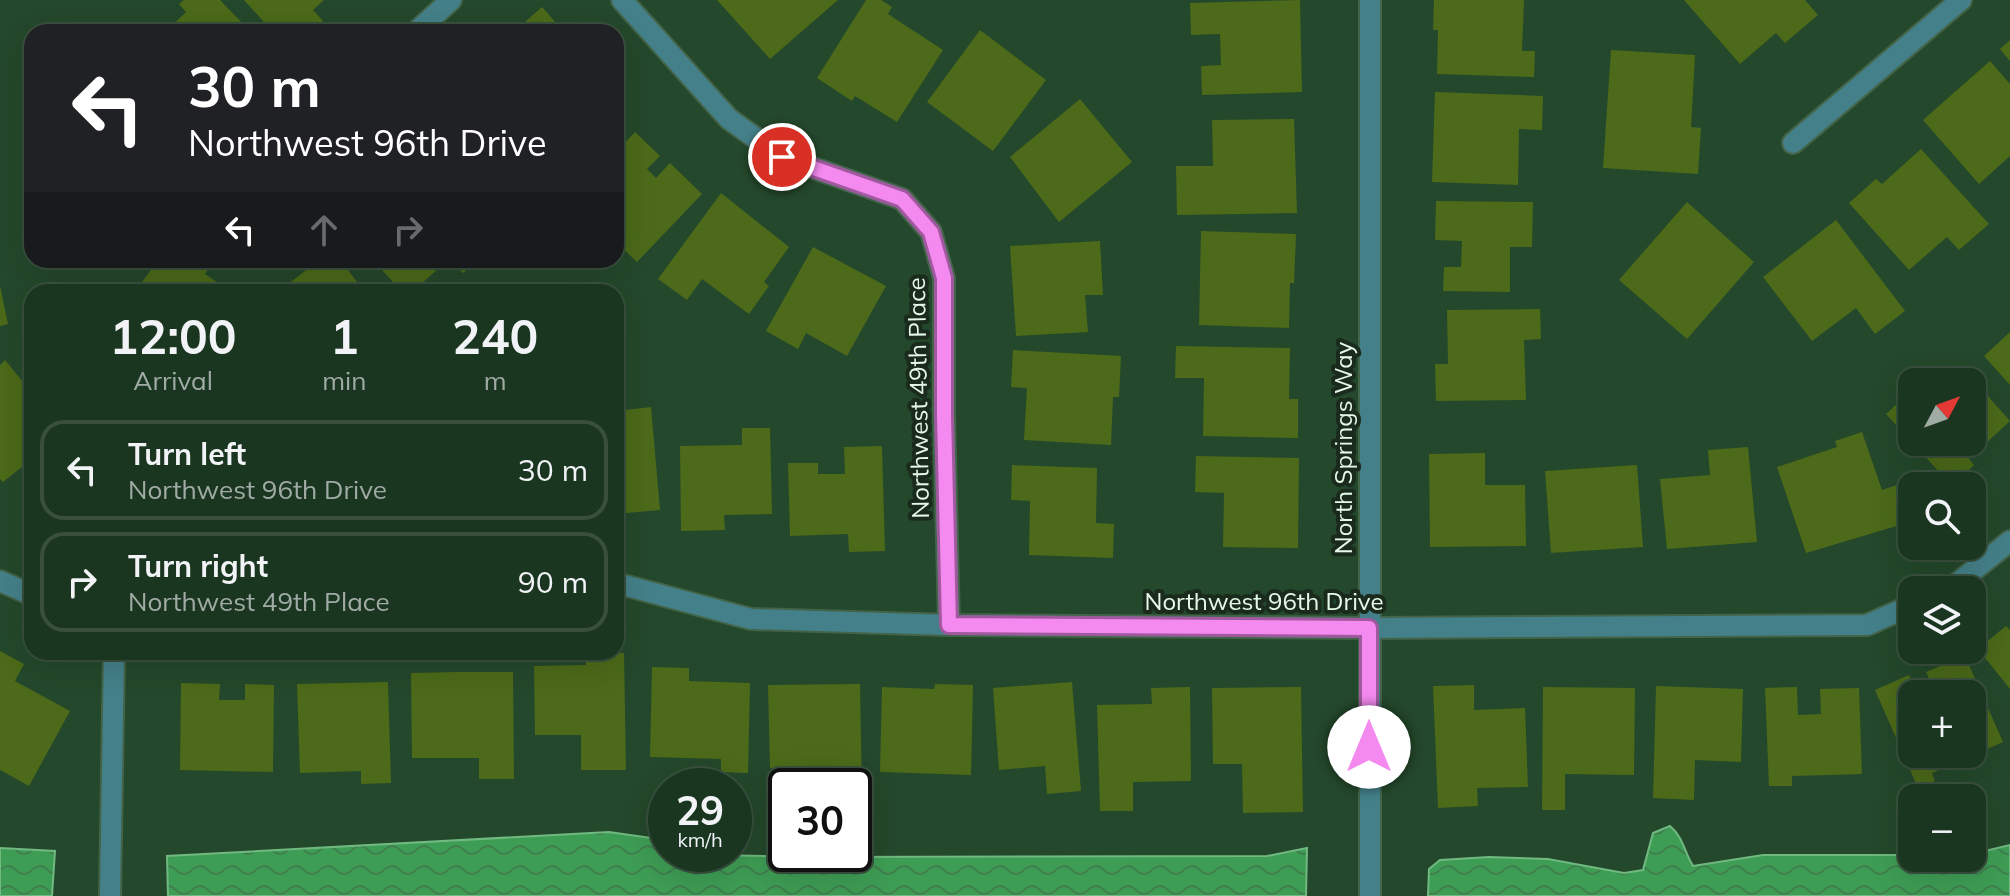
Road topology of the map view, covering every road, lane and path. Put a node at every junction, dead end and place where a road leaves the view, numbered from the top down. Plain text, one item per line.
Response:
1 (451, 0) edge
2 (622, 0) edge
3 (1370, 0) edge
4 (1961, 0) edge
5 (425, 24) edge
6 (1793, 143) dead end
7 (2010, 541) edge
8 (1966, 576) edge
9 (0, 581) edge
10 (624, 585) edge
11 (24, 592) edge
12 (1898, 611) edge
13 (949, 625) junction
14 (1369, 628) junction
15 (114, 660) edge
16 (110, 896) edge
17 (1370, 896) edge

1 - 5 street
2 - 13 street, Northwest 49th Place
3 - 14 street, North Springs Way
4 - 6 street
7 - 8 street
9 - 11 street
10 - 13 street, Northwest 96th Drive
12 - 14 street, Northwest 96th Drive
13 - 14 street, Northwest 96th Drive
14 - 17 street, North Springs Way
15 - 16 street

